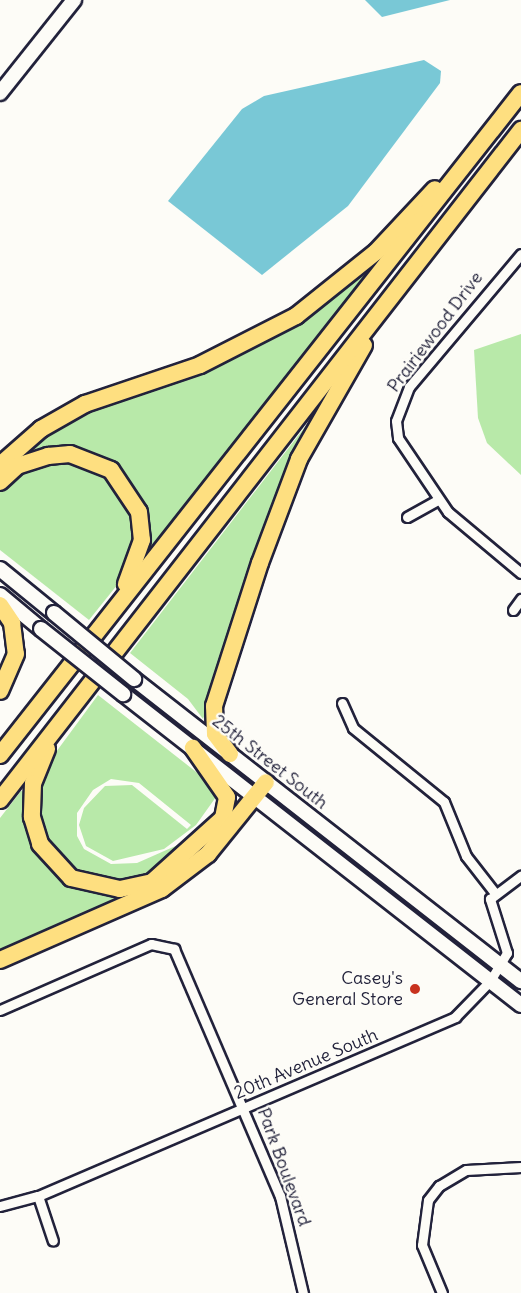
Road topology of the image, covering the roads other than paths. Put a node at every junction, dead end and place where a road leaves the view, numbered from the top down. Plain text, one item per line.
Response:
1 (74, 0) edge
2 (0, 93) edge
3 (521, 93) edge
4 (499, 120) junction
5 (521, 130) edge
6 (521, 254) edge
7 (395, 290) junction
8 (0, 465) edge
9 (0, 482) edge
10 (438, 500) junction
11 (407, 517) dead end
12 (0, 570) edge
13 (521, 573) edge
14 (0, 595) edge
15 (521, 599) edge
16 (0, 605) edge
17 (513, 610) dead end
18 (105, 622) junction
19 (0, 692) edge
20 (342, 703) dead end
21 (55, 729) junction
22 (193, 748) junction
23 (0, 754) edge
24 (230, 754) junction
25 (266, 782) junction
26 (256, 798) junction
27 (0, 800) edge
28 (521, 876) edge
29 (494, 892) junction
30 (0, 960) edge
31 (501, 964) junction
32 (490, 981) junction
33 (521, 981) edge
34 (521, 1005) edge
35 (0, 1010) edge
36 (244, 1108) junction
37 (521, 1167) edge
38 (38, 1196) junction
39 (0, 1206) edge
40 (53, 1241) dead end
41 (303, 1293) edge
42 (442, 1293) edge

1 - 2 main road
3 - 4 highway
4 - 8 highway
4 - 18 highway
5 - 7 highway
6 - 10 street, Prairiewood Drive
7 - 21 highway
7 - 24 highway
9 - 18 highway
10 - 11 street
10 - 13 street, Prairiewood Drive
12 - 24 main road, 25th Street South, bridge
14 - 22 main road, 25th Street South, bridge
15 - 17 street
16 - 19 highway
18 - 23 highway
20 - 29 street
21 - 22 highway
21 - 27 highway
22 - 26 main road, 25th Street South
24 - 25 main road, 25th Street South
25 - 26 highway
25 - 31 main road, 25th Street South
26 - 30 highway
26 - 32 main road, 25th Street South
28 - 29 street
29 - 31 street, 20th Avenue South
31 - 32 street, 20th Avenue South
31 - 33 main road, 25th Street South
32 - 34 main road, 25th Street South
32 - 36 street, 20th Avenue South
35 - 36 street, Park Boulevard
36 - 38 street, 20th Avenue South
36 - 41 street, Park Boulevard
37 - 42 street
38 - 39 street, 20th Avenue South
38 - 40 street

